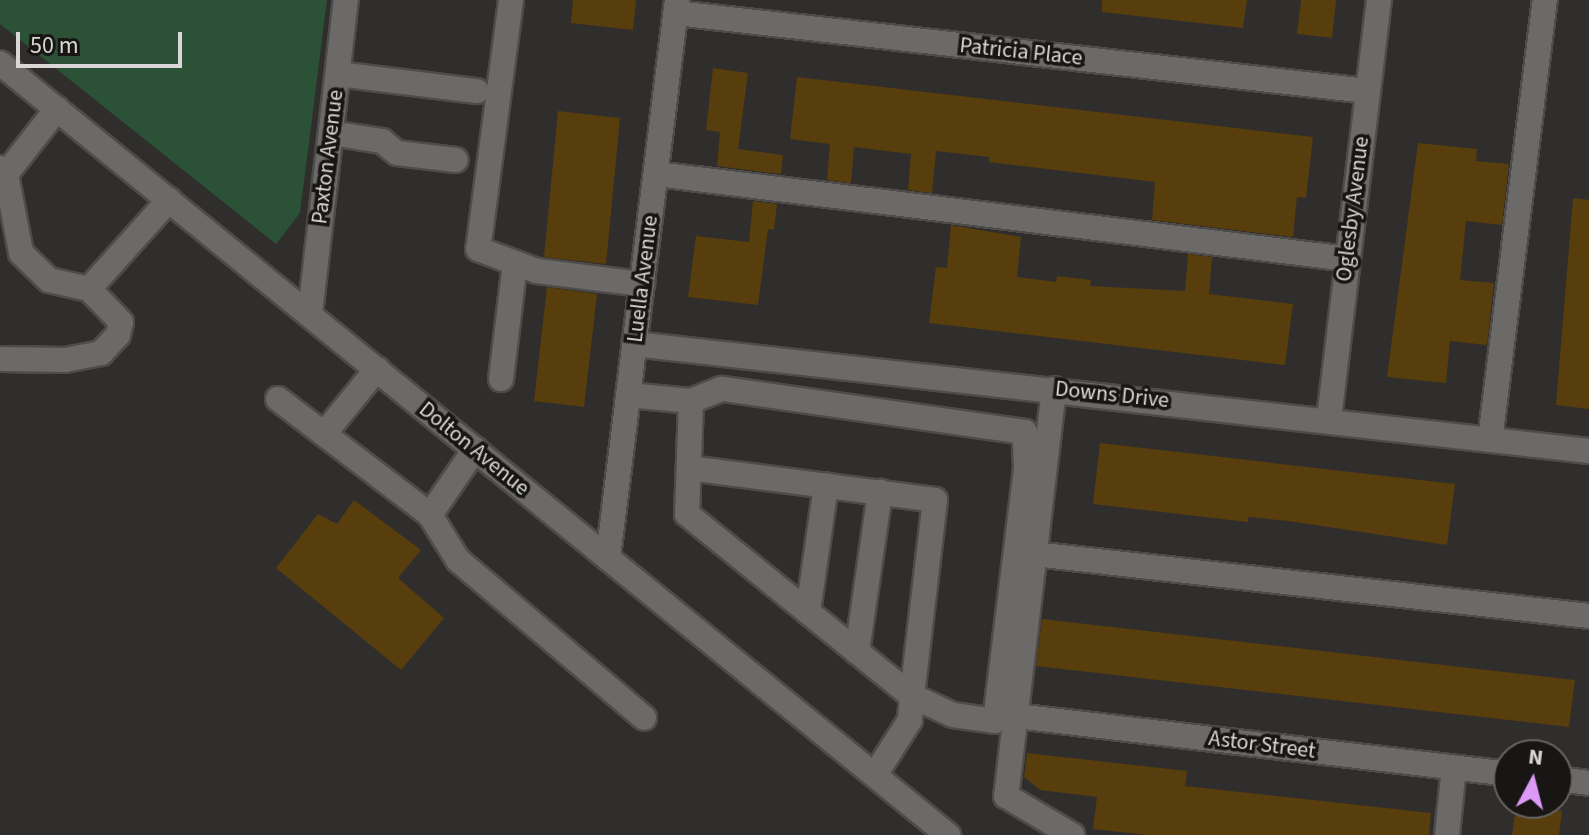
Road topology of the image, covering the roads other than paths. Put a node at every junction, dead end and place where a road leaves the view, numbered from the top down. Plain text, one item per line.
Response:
1 (346, 0) edge
2 (511, 0) edge
3 (1379, 0) edge
4 (1545, 0) edge
5 (677, 6) edge
6 (0, 63) edge
7 (338, 74) junction
8 (477, 91) dead end
9 (1367, 91) junction
10 (57, 109) junction
11 (331, 133) junction
12 (456, 160) dead end
13 (3, 171) edge
14 (656, 174) junction
15 (169, 200) junction
16 (1348, 259) junction
17 (515, 263) junction
18 (642, 284) junction
19 (89, 289) junction
20 (310, 314) junction
21 (634, 344) junction
22 (0, 359) edge
23 (377, 369) junction
24 (501, 379) dead end
25 (1054, 389) junction
26 (628, 395) junction
27 (278, 399) dead end
28 (691, 401) junction
29 (1329, 419) junction
30 (324, 434) junction
31 (1490, 440) junction
32 (475, 449) junction
33 (1589, 451) edge
34 (689, 468) junction
35 (826, 485) junction
36 (880, 492) junction
37 (430, 515) junction
38 (1034, 554) junction
39 (608, 558) junction
40 (808, 612) junction
41 (1589, 616) edge
42 (857, 652) junction
43 (912, 696) junction
44 (1016, 716) junction
45 (644, 718) dead end
46 (1454, 767) junction
47 (1493, 772) edge
48 (875, 775) junction
49 (946, 834) edge
50 (1072, 835) edge
51 (1447, 835) edge

1 - 7 street, Paxton Avenue
2 - 17 street
3 - 9 street, Oglesby Avenue
4 - 31 street
5 - 9 street, Patricia Place
5 - 14 street, Luella Avenue
6 - 10 street, Dolton Avenue
7 - 8 street
7 - 11 street, Paxton Avenue
9 - 16 street, Oglesby Avenue
10 - 13 street
10 - 15 street, Dolton Avenue
11 - 12 street
11 - 20 street, Paxton Avenue
13 - 19 street
14 - 16 street
14 - 18 street, Luella Avenue
15 - 19 street
15 - 20 street, Dolton Avenue
16 - 29 street, Oglesby Avenue
17 - 18 street
17 - 24 street
18 - 21 street, Luella Avenue
19 - 22 street
20 - 23 street, Dolton Avenue
21 - 25 street, Downs Drive
21 - 26 street, Luella Avenue
23 - 30 street
23 - 32 street, Dolton Avenue
25 - 29 street, Downs Drive
25 - 38 street
26 - 28 street
26 - 39 street, Luella Avenue
27 - 30 street
28 - 34 street
28 - 43 street
29 - 31 street, Downs Drive
30 - 37 street
31 - 33 street, Downs Drive
32 - 37 street
32 - 39 street, Dolton Avenue
34 - 35 street
34 - 40 street
35 - 36 street
35 - 40 street
36 - 42 street
36 - 43 street
37 - 45 street
38 - 41 street
38 - 44 street
39 - 48 street, Dolton Avenue
40 - 42 street
42 - 43 street
43 - 48 street
44 - 46 street, Astor Street
44 - 50 street
46 - 47 street, Astor Street
46 - 51 street
48 - 49 street, Dolton Avenue

